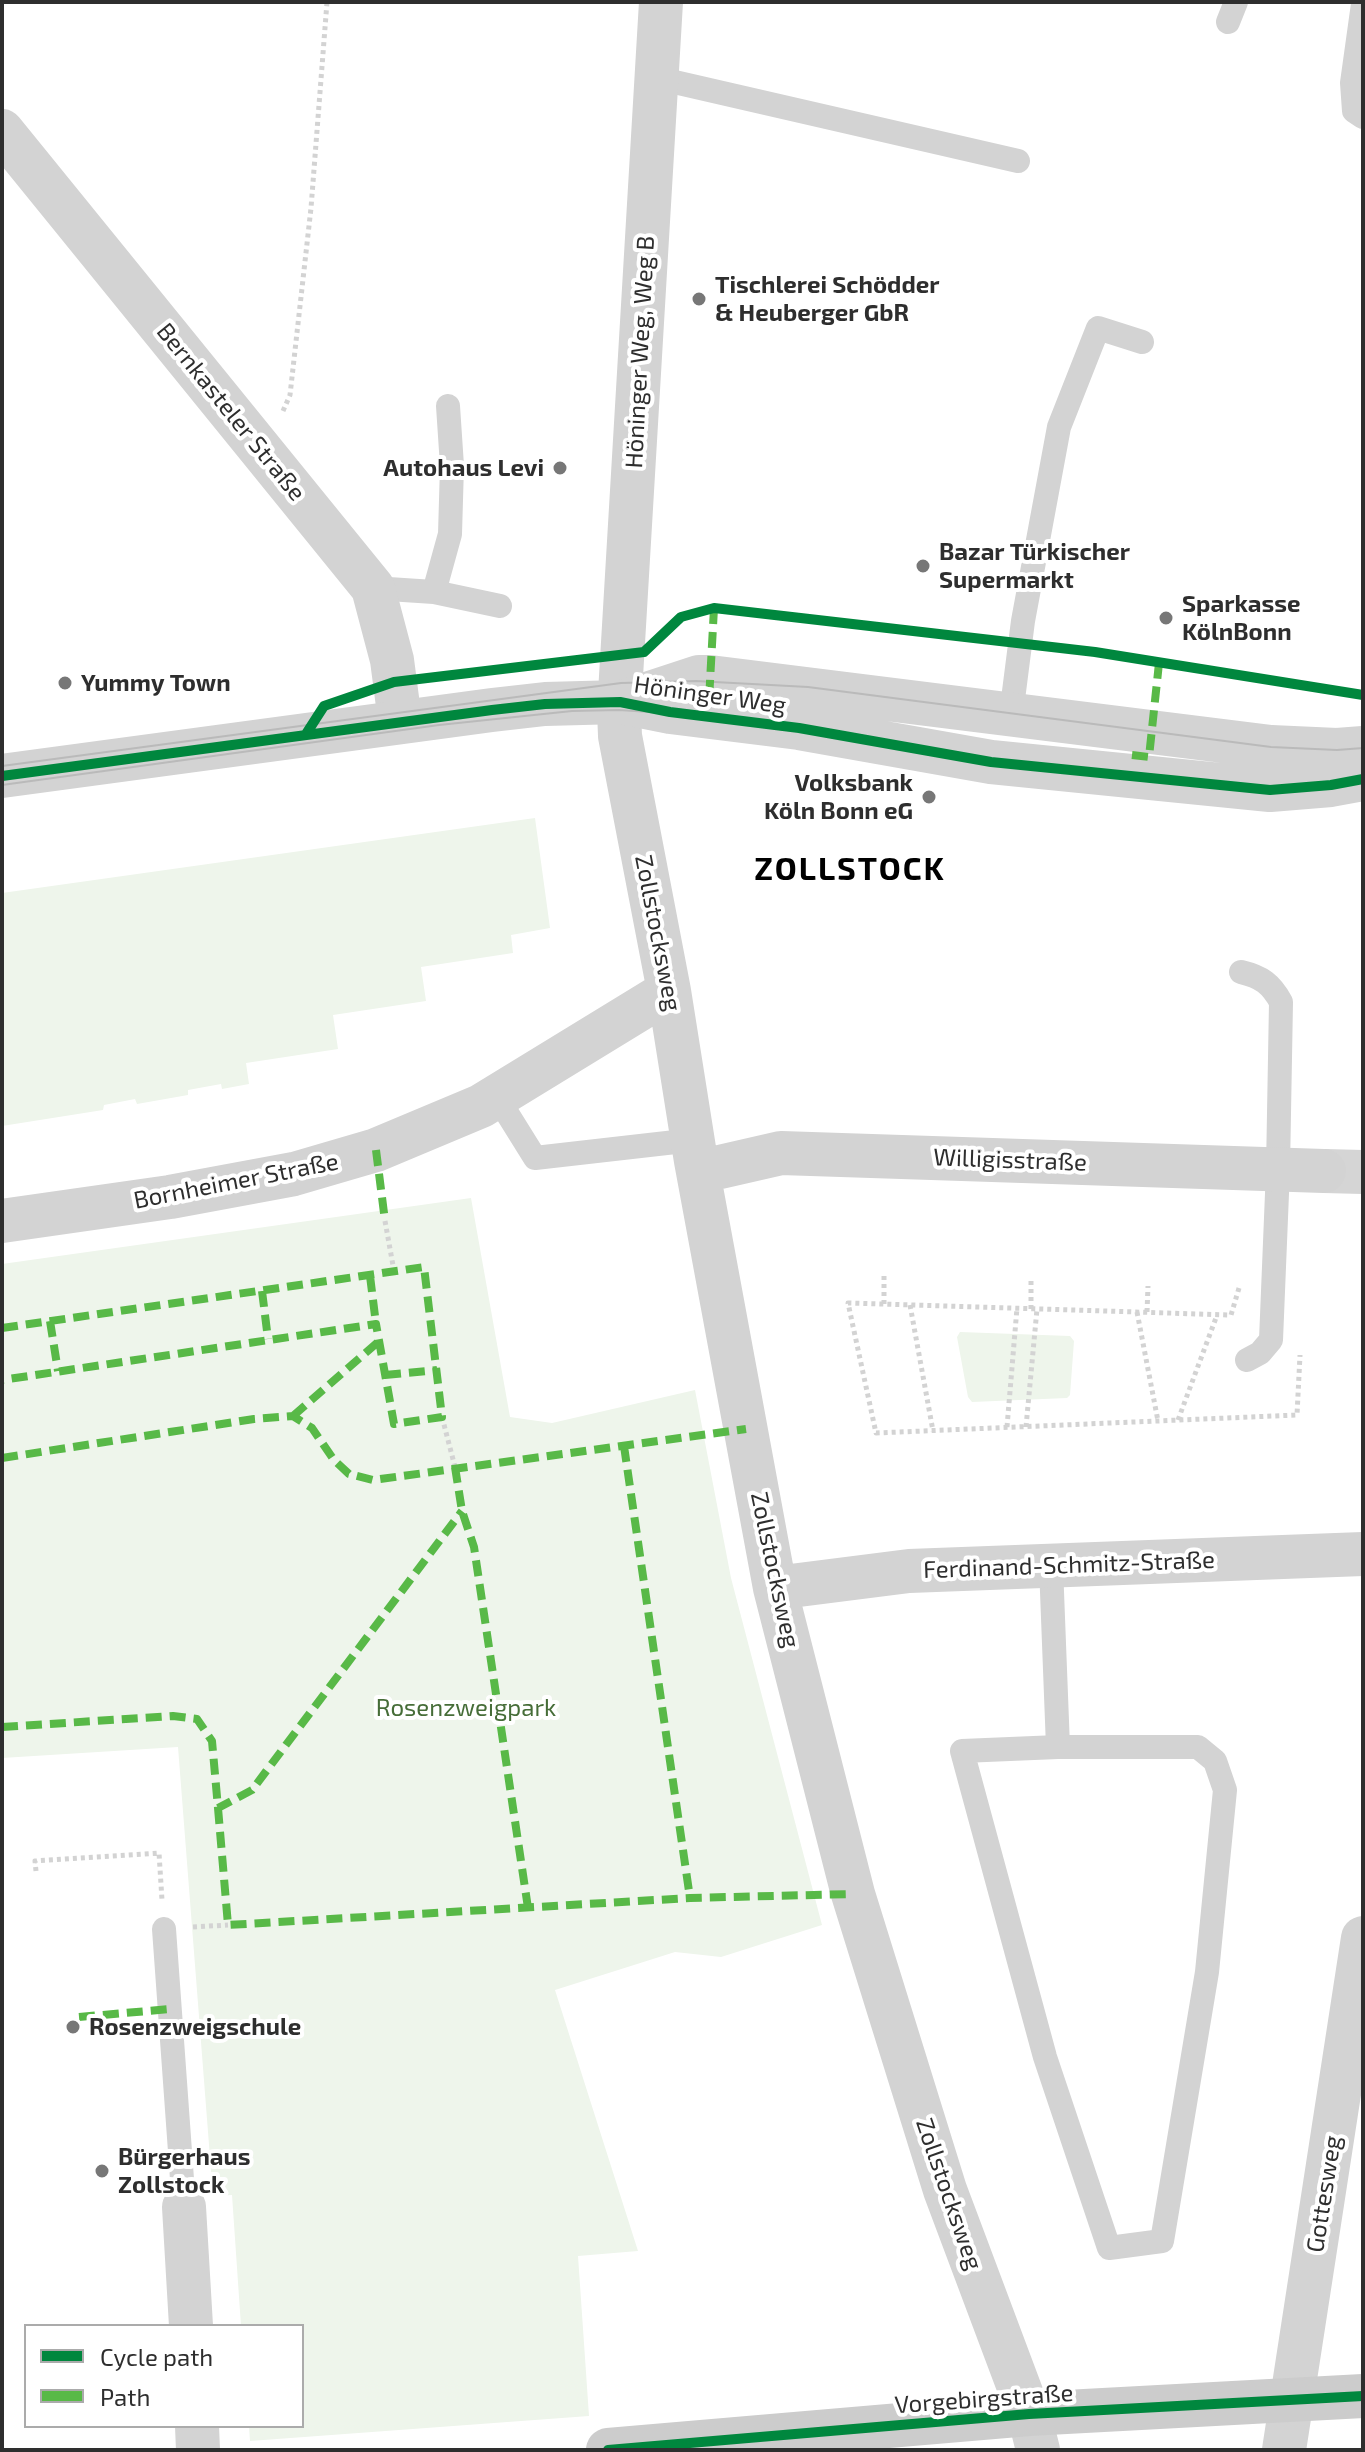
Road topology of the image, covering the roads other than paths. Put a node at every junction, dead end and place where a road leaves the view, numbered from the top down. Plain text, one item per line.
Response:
1 (661, 2) edge
2 (1363, 4) edge
3 (657, 78) junction
4 (1363, 117) edge
5 (2, 131) edge
6 (1018, 161) dead end
7 (1142, 342) dead end
8 (448, 406) dead end
9 (373, 588) junction
10 (434, 592) junction
11 (500, 606) dead end
12 (620, 702) junction
13 (1011, 715) junction
14 (400, 721) junction
15 (1363, 748) edge
16 (2, 776) edge
17 (1352, 788) edge
18 (1241, 972) dead end
19 (669, 991) junction
20 (497, 1097) junction
21 (696, 1156) junction
22 (1278, 1169) junction
23 (1324, 1171) tunnel mouth
24 (2, 1221) edge
25 (1247, 1360) dead end
26 (1363, 1554) edge
27 (1051, 1566) junction
28 (775, 1588) junction
29 (1058, 1747) junction
30 (164, 1929) road end
31 (1363, 1938) edge
32 (184, 2207) joint
33 (191, 2324) edge
34 (1363, 2396) edge
35 (1293, 2400) junction
36 (197, 2428) edge
37 (1034, 2432) edge
38 (198, 2450) edge
39 (608, 2450) edge
40 (1284, 2450) edge

1 - 3 street, Höninger Weg, Weg B
2 - 4 lane
3 - 6 lane
3 - 12 street, Höninger Weg, Weg B
5 - 9 street, Bernkasteler Straße
7 - 13 lane
8 - 10 lane
9 - 10 lane
9 - 14 street, Bernkasteler Straße
10 - 11 lane
12 - 13 street, Höninger Weg
12 - 14 street, Höninger Weg
12 - 17 street, Höninger Weg
12 - 19 street, Zollstocksweg
13 - 15 street, Höninger Weg
14 - 16 street, Höninger Weg
18 - 22 lane
19 - 20 street, Bornheimer Straße
19 - 21 street, Zollstocksweg
20 - 21 lane
20 - 24 street, Bornheimer Straße
21 - 22 street, Willigisstraße
21 - 28 street, Zollstocksweg
22 - 23 street, Willigisstraße
22 - 25 lane
26 - 27 street, Ferdinand-Schmitz-Straße
27 - 28 street, Ferdinand-Schmitz-Straße
27 - 29 lane
28 - 37 street, Zollstocksweg
29 - 29 lane
30 - 32 lane
31 - 35 street, Gottesweg
32 - 33 street
34 - 35 main road, Vorgebirgstraße
35 - 37 main road, Vorgebirgstraße
35 - 40 street, Gottesweg
36 - 38 street
37 - 39 main road, Vorgebirgstraße

